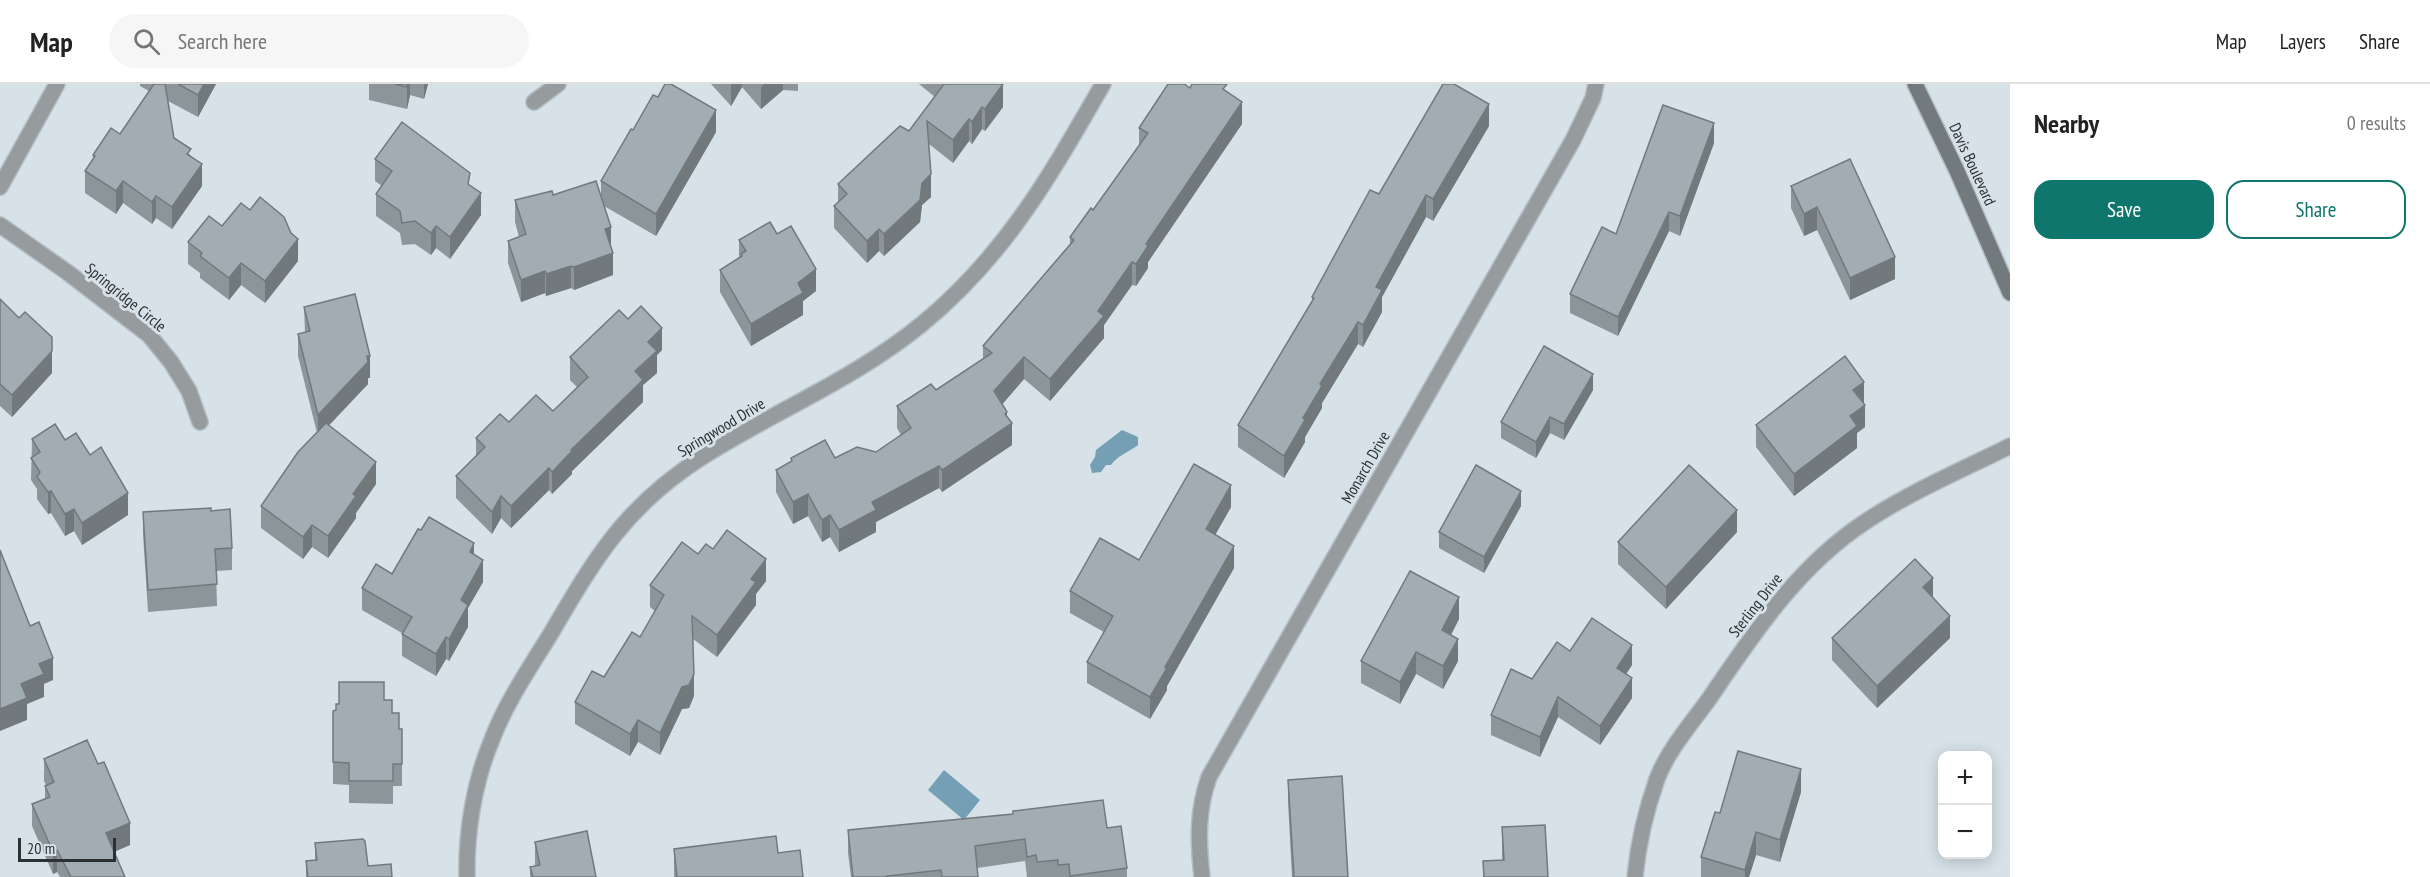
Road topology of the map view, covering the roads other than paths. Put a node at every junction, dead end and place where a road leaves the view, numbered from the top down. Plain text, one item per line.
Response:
1 (57, 84) edge
2 (558, 84) edge
3 (1102, 84) edge
4 (1596, 84) edge
5 (1915, 84) edge
6 (534, 102) dead end
7 (0, 187) edge
8 (0, 225) edge
9 (2010, 293) edge
10 (200, 422) dead end
11 (2010, 446) edge
12 (467, 877) edge
13 (1202, 877) edge
14 (1635, 877) edge

1 - 7 street
2 - 6 street
3 - 12 street, Springwood Drive
4 - 13 street, Monarch Drive
5 - 9 street, Davis Boulevard
8 - 10 street, Springridge Circle
11 - 14 street, Sterling Drive

